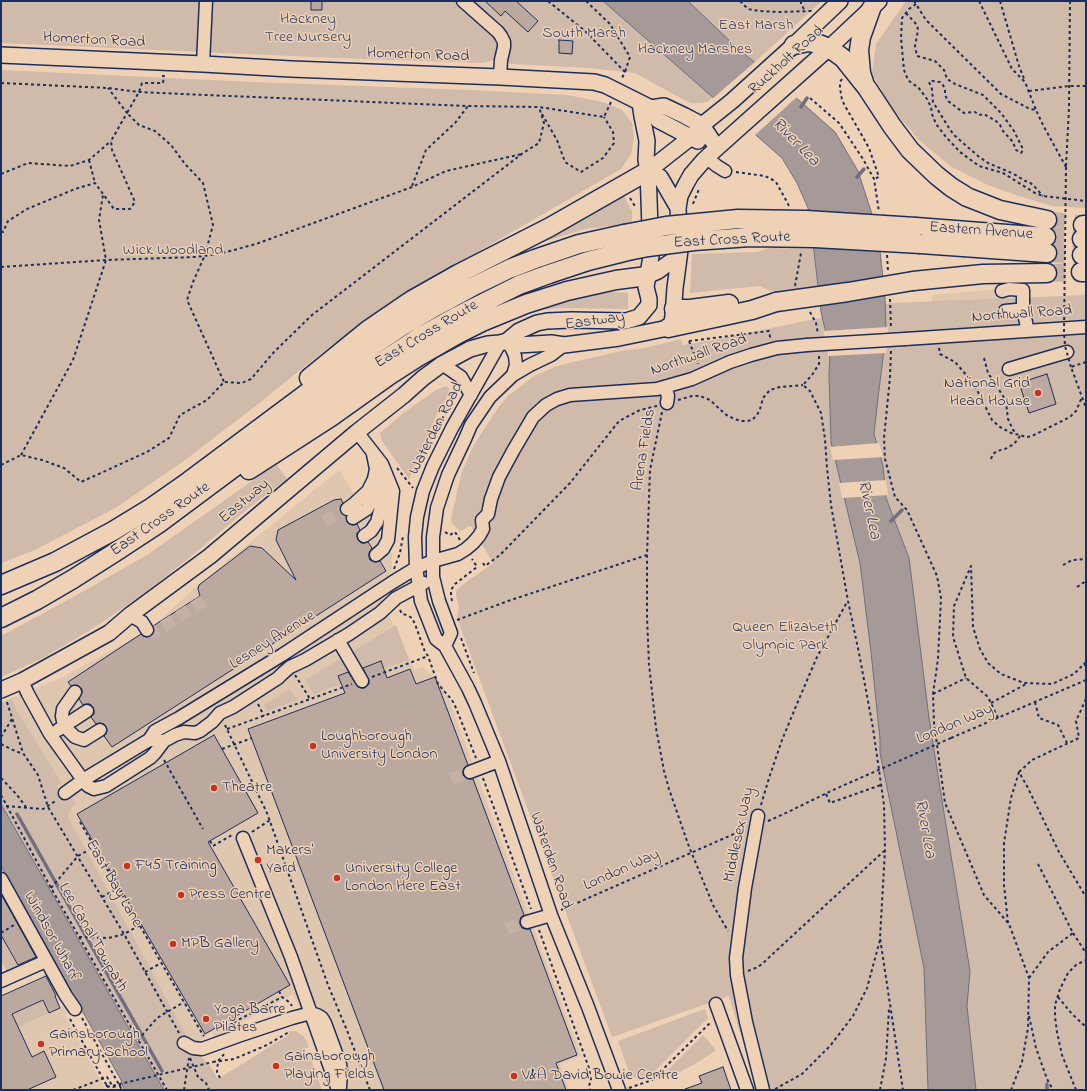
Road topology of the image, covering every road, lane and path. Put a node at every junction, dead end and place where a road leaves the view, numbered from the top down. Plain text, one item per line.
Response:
1 (206, 1) edge
2 (463, 1) edge
3 (548, 1) edge
4 (586, 1) edge
5 (740, 1) edge
6 (801, 1) edge
7 (840, 1) edge
8 (914, 1) edge
9 (979, 1) edge
10 (1000, 1) edge
11 (1070, 1) edge
12 (916, 4) junction
13 (875, 5) edge
14 (806, 11) junction
15 (818, 11) dead end
16 (906, 13) junction
17 (794, 45) junction
18 (829, 48) junction
19 (1, 55) edge
20 (203, 64) junction
21 (624, 72) junction
22 (846, 75) dead end
23 (500, 76) junction
24 (163, 77) dead end
25 (1025, 82) junction
26 (1, 83) edge
27 (1069, 86) junction
28 (1086, 86) edge
29 (108, 88) junction
30 (866, 88) junction
31 (616, 90) junction
32 (1029, 91) junction
33 (139, 92) junction
34 (810, 98) dead end
35 (646, 105) junction
36 (468, 106) junction
37 (539, 107) junction
38 (1036, 110) junction
39 (127, 113) junction
40 (604, 117) junction
41 (702, 126) junction
42 (690, 138) junction
43 (111, 141) junction
44 (523, 153) junction
45 (712, 153) junction
46 (89, 160) junction
47 (1066, 167) junction
48 (648, 171) junction
49 (725, 171) joint
50 (1, 174) edge
51 (874, 179) junction
52 (95, 183) junction
53 (412, 187) junction
54 (103, 195) junction
55 (1043, 196) junction
56 (1086, 201) edge
57 (678, 208) junction
58 (789, 209) dead end
59 (880, 218) dead end
60 (916, 227) joint
61 (1, 231) edge
62 (1047, 237) junction
63 (921, 244) joint
64 (799, 246) dead end
65 (885, 249) dead end
66 (680, 250) junction
67 (205, 256) junction
68 (106, 260) junction
69 (1, 267) edge
70 (888, 272) dead end
71 (1047, 273) tunnel mouth
72 (647, 276) junction
73 (798, 291) dead end
74 (1002, 291) dead end
75 (890, 293) dead end
76 (649, 299) junction
77 (776, 302) junction
78 (674, 309) junction
79 (809, 310) dead end
80 (1005, 311) dead end
81 (1023, 311) junction
82 (1086, 327) edge
83 (668, 328) junction
84 (891, 330) dead end
85 (1027, 331) junction
86 (818, 334) dead end
87 (770, 338) dead end
88 (504, 342) junction
89 (564, 345) junction
90 (891, 346) dead end
91 (939, 346) dead end
92 (820, 352) dead end
93 (1067, 352) junction
94 (984, 358) dead end
95 (1086, 362) edge
96 (442, 364) junction
97 (698, 364) dead end
98 (1071, 367) junction
99 (1010, 369) dead end
100 (513, 375) junction
101 (224, 382) junction
102 (802, 385) junction
103 (665, 387) junction
104 (471, 394) junction
105 (1082, 397) junction
106 (665, 407) junction
107 (650, 408) dead end
108 (1086, 408) edge
109 (259, 428) junction
110 (356, 432) junction
111 (1019, 435) junction
112 (373, 453) junction
113 (21, 455) junction
114 (991, 459) dead end
115 (382, 464) junction
116 (1, 465) edge
117 (384, 477) junction
118 (189, 502) junction
119 (442, 528) dead end
120 (403, 533) dead end
121 (364, 536) dead end
122 (458, 537) dead end
123 (376, 555) dead end
124 (646, 555) junction
125 (1086, 559) edge
126 (433, 561) junction
127 (474, 562) dead end
128 (483, 563) dead end
129 (1063, 565) dead end
130 (416, 568) junction
131 (392, 575) dead end
132 (433, 577) junction
133 (1086, 581) edge
134 (1, 584) edge
135 (419, 586) junction
136 (1076, 587) dead end
137 (848, 601) junction
138 (453, 604) dead end
139 (399, 608) dead end
140 (130, 614) junction
141 (1, 618) edge
142 (455, 621) dead end
143 (148, 630) dead end
144 (338, 640) junction
145 (445, 646) junction
146 (428, 656) junction
147 (1085, 663) edge
148 (1086, 667) edge
149 (293, 671) dead end
150 (966, 678) junction
151 (1086, 680) edge
152 (22, 681) junction
153 (362, 681) junction
154 (1029, 683) junction
155 (75, 692) dead end
156 (3, 693) edge
157 (933, 694) junction
158 (310, 699) junction
159 (1086, 699) edge
160 (1035, 702) junction
161 (258, 703) dead end
162 (991, 703) junction
163 (87, 711) dead end
164 (220, 713) junction
165 (264, 716) junction
166 (179, 718) junction
167 (998, 718) junction
168 (12, 719) junction
169 (64, 726) junction
170 (227, 729) junction
171 (100, 730) dead end
172 (184, 732) junction
173 (50, 734) junction
174 (1, 737) edge
175 (252, 738) dead end
176 (149, 740) junction
177 (164, 741) junction
178 (1067, 743) junction
179 (1, 744) edge
180 (235, 745) junction
181 (222, 749) dead end
182 (23, 753) junction
183 (475, 756) dead end
184 (164, 760) dead end
185 (499, 761) junction
186 (476, 772) joint
187 (1019, 772) junction
188 (1, 778) edge
189 (83, 780) junction
190 (881, 785) junction
191 (833, 790) dead end
192 (65, 793) dead end
193 (826, 794) dead end
194 (1, 795) edge
195 (6, 806) junction
196 (48, 807) junction
197 (27, 808) junction
198 (758, 816) joint
199 (270, 820) junction
200 (80, 822) dead end
201 (203, 829) dead end
202 (238, 837) junction
203 (210, 841) dead end
204 (94, 847) junction
205 (885, 850) junction
206 (691, 853) junction
207 (78, 856) junction
208 (1037, 862) dead end
209 (1, 879) edge
210 (51, 888) junction
211 (118, 888) junction
212 (102, 897) junction
213 (1086, 897) edge
214 (556, 912) junction
215 (23, 920) junction
216 (532, 920) junction
217 (1008, 924) junction
218 (140, 925) junction
219 (1, 933) edge
220 (1073, 933) junction
221 (124, 934) junction
222 (81, 937) junction
223 (880, 938) junction
224 (738, 941) junction
225 (1086, 953) edge
226 (1086, 960) edge
227 (46, 962) junction
228 (161, 963) junction
229 (144, 972) junction
230 (737, 975) junction
231 (1029, 978) junction
232 (1, 980) edge
233 (279, 991) dead end
234 (282, 997) junction
235 (1058, 997) junction
236 (184, 1002) junction
237 (890, 1004) junction
238 (718, 1009) joint
239 (295, 1010) dead end
240 (167, 1012) junction
241 (1029, 1012) junction
242 (74, 1013) junction
243 (310, 1014) junction
244 (1086, 1026) edge
245 (226, 1027) dead end
246 (284, 1035) dead end
247 (139, 1039) junction
248 (209, 1042) junction
249 (257, 1042) dead end
250 (184, 1044) joint
251 (260, 1048) junction
252 (225, 1052) dead end
253 (218, 1061) junction
254 (220, 1078) dead end
255 (120, 1085) junction
256 (107, 1087) junction
257 (185, 1089) edge
258 (623, 1089) edge
259 (73, 1090) edge
260 (109, 1090) edge
261 (122, 1090) edge
262 (167, 1090) edge
263 (209, 1090) edge
264 (339, 1090) edge
265 (370, 1090) edge
266 (590, 1090) edge
267 (746, 1090) edge
268 (768, 1090) edge
269 (880, 1090) edge
270 (903, 1090) edge
271 (1011, 1090) edge
272 (1054, 1090) edge
273 (1076, 1090) edge

1 - 20 street
2 - 23 street
3 - 21 path
4 - 21 path
5 - 14 path
6 - 14 path
7 - 17 main road, Ruckholt Road
8 - 12 path
9 - 25 path
10 - 25 path
11 - 27 path
12 - 16 path
12 - 38 path
13 - 18 main road, Ruckholt Road
13 - 30 highway
14 - 15 path
16 - 55 path
16 - 55 path
17 - 18 highway
17 - 41 main road, Ruckholt Road
18 - 30 highway
18 - 45 main road, Ruckholt Road
19 - 20 main road, Homerton Road
20 - 23 main road, Homerton Road
21 - 31 path
22 - 51 path
23 - 31 main road, Homerton Road
24 - 33 path
25 - 32 path
26 - 29 path
27 - 28 path
27 - 32 path
27 - 47 path
29 - 33 path
29 - 39 path
30 - 62 highway
31 - 35 main road, Homerton Road
31 - 40 path
32 - 38 path
33 - 36 path
33 - 39 path
34 - 51 path
35 - 41 main road, Homerton Road
35 - 42 main road
35 - 48 main road
36 - 37 path
36 - 53 path
37 - 40 path
37 - 40 path
37 - 44 path
38 - 47 path
39 - 43 path
39 - 67 path
41 - 42 main road
41 - 45 main road
42 - 45 main road
42 - 48 main road
43 - 46 path
43 - 54 path
44 - 53 path
44 - 101 path
45 - 49 street
45 - 57 main road
46 - 50 path
46 - 52 path
47 - 93 path, bridge
48 - 57 main road
48 - 72 main road
48 - 109 highway
49 - 58 path
51 - 59 path
52 - 54 path
52 - 61 path
53 - 67 path
54 - 68 path
55 - 56 path
57 - 66 main road
60 - 62 highway, Eastern Avenue
60 - 109 highway, East Cross Route, bridge
62 - 63 highway, Eastern Avenue
63 - 118 highway, East Cross Route, bridge
64 - 73 path
65 - 70 path
66 - 72 main road
66 - 78 main road
67 - 68 path
67 - 101 path
68 - 69 path
68 - 113 path
71 - 77 highway, bridge
72 - 76 main road
72 - 118 highway
74 - 81 street
75 - 84 path
76 - 78 main road
76 - 88 main road, Eastway
77 - 78 highway
77 - 83 highway
78 - 83 main road
79 - 86 path
80 - 81 street
81 - 85 street
82 - 85 street, Northwall Road
83 - 89 main road, Eastway
85 - 103 street, Northwall Road, bridge
87 - 97 path
88 - 89 main road, Eastway
88 - 96 main road, Eastway
88 - 100 street
88 - 104 street, Waterden Road
89 - 100 street, Waterden Road
90 - 157 path
91 - 111 path
92 - 102 path
93 - 98 path, bridge
93 - 99 street
94 - 111 path
95 - 98 path
96 - 104 street
96 - 110 main road, Eastway
98 - 105 path, bridge
100 - 126 street, Waterden Road
101 - 113 path
102 - 106 path
102 - 137 path
103 - 106 street
103 - 126 street, Northwall Road
104 - 130 street, Waterden Road
105 - 108 path
105 - 111 path
106 - 124 path, Arena Fields
107 - 128 path
109 - 134 highway, East Cross Route
110 - 112 street
110 - 140 main road, Eastway
111 - 114 path
112 - 115 street
112 - 117 street
113 - 116 path
115 - 117 street
115 - 123 street
117 - 121 street
118 - 141 highway, East Cross Route
119 - 122 path
120 - 131 path
124 - 142 path
124 - 206 path, Arena Fields
125 - 129 path
126 - 130 street, Northwall Road
126 - 132 street, Waterden Road
127 - 138 path
130 - 135 street, Waterden Road
130 - 166 street, Lesney Avenue
132 - 135 street
132 - 145 street, Waterden Road
133 - 136 path
135 - 144 street, Lesney Avenue
135 - 145 street, Waterden Road
137 - 190 path
137 - 198 path, Middlesex Way
139 - 146 path
140 - 143 street
140 - 152 main road, Eastway
144 - 153 street
144 - 164 street, Lesney Avenue
145 - 185 street, Waterden Road
146 - 153 path
146 - 183 path
147 - 148 path
147 - 154 path
149 - 158 path
150 - 154 path
150 - 157 path
150 - 162 path
151 - 160 path, London Way
152 - 156 main road, Eastway
152 - 173 street
153 - 158 path
154 - 162 path
155 - 169 street
156 - 168 path, East Bay Lane
157 - 217 path
158 - 165 path
159 - 178 path
160 - 167 path, London Way
160 - 178 path
161 - 165 path
162 - 167 path
163 - 169 street
164 - 170 path
164 - 172 street, Lesney Avenue
165 - 170 path
166 - 172 street
166 - 176 street, Lesney Avenue
167 - 191 path, London Way, bridge
168 - 174 path
168 - 182 path, East Bay Lane
169 - 171 street
169 - 173 street
170 - 180 path
172 - 177 street, Lesney Avenue
173 - 189 street
175 - 180 path
176 - 177 street, Lesney Avenue
176 - 189 street, Lesney Avenue
177 - 189 street, Lesney Avenue
178 - 187 path
179 - 182 path
180 - 181 path
180 - 199 path
182 - 196 path, East Bay Lane
184 - 201 path
185 - 186 street
185 - 214 street, Waterden Road
186 - 216 path
187 - 213 path
187 - 217 path
188 - 197 path
189 - 192 street, Lesney Avenue
190 - 193 path
190 - 205 path
194 - 195 path, Lee Canal Towpath
195 - 197 path
195 - 210 path, Lee Canal Towpath
196 - 197 path
196 - 207 path, East Bay Lane
198 - 224 street, Middlesex Way
199 - 202 path
199 - 265 path
200 - 204 path
202 - 203 path
202 - 243 street
204 - 207 path
204 - 211 path
205 - 223 path
205 - 230 path
206 - 214 path, London Way
206 - 224 path, Arena Fields
207 - 210 path
207 - 212 path, East Bay Lane
208 - 220 path
209 - 215 street, Windsor Wharf
210 - 222 path, Lee Canal Towpath
211 - 212 path
211 - 218 path
212 - 221 path, East Bay Lane
214 - 216 street
214 - 258 street, Waterden Road
215 - 219 path
215 - 227 street, Windsor Wharf
216 - 266 path
217 - 231 path
218 - 221 path
218 - 228 path
220 - 225 path
220 - 231 path
221 - 222 path
221 - 229 path, East Bay Lane
222 - 247 path, Lee Canal Towpath
223 - 237 path
223 - 268 path
224 - 230 street, Middlesex Way
226 - 235 path
227 - 232 street
227 - 242 street, Windsor Wharf
228 - 229 path
228 - 236 path
229 - 240 path, East Bay Lane
230 - 268 street, Middlesex Way
231 - 241 path
233 - 234 path
234 - 239 path
234 - 245 path
235 - 244 path
235 - 273 path
236 - 240 path
236 - 248 path
237 - 269 path
237 - 270 path
238 - 258 path
238 - 267 street
240 - 247 path
240 - 250 path, East Bay Lane
241 - 271 path
241 - 272 path
242 - 255 path
242 - 256 path, bridge
243 - 248 street
243 - 264 street
246 - 251 path
247 - 262 path, Lee Canal Towpath
248 - 250 street
249 - 251 path
251 - 253 path
252 - 253 path
253 - 254 path
253 - 256 path, bridge
255 - 259 path
255 - 261 path
256 - 260 path, bridge
257 - 263 path

